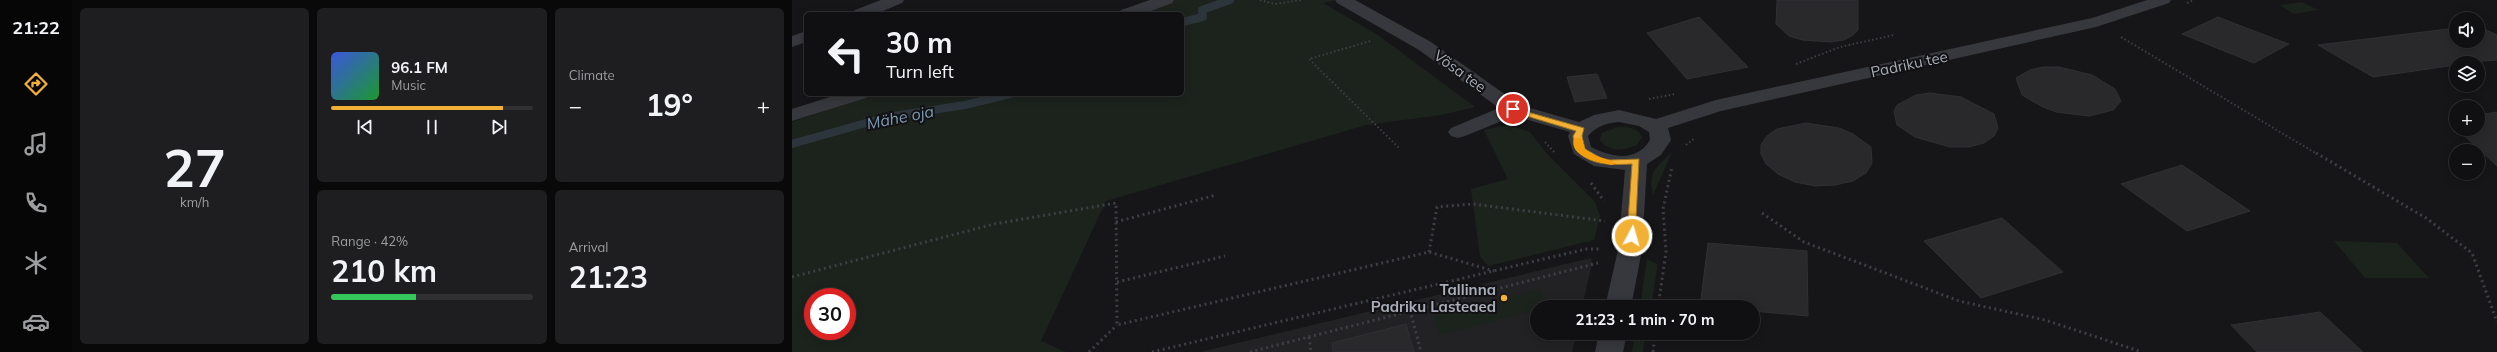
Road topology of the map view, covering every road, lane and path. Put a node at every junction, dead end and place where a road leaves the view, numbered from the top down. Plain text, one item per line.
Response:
1 (896, 0) edge
2 (1166, 0) edge
3 (1260, 0) edge
4 (1300, 0) edge
5 (1343, 0) edge
6 (2163, 0) edge
7 (866, 12) edge
8 (1133, 12) edge
9 (2096, 22) junction
10 (1401, 31) junction
11 (804, 37) edge
12 (792, 42) edge
13 (852, 96) edge
14 (1513, 109) junction
15 (792, 115) edge
16 (1655, 126) junction
17 (1581, 130) junction
18 (1458, 132) dead end
19 (1697, 136) dead end
20 (1399, 148) dead end
21 (1680, 150) dead end
22 (1636, 161) junction
23 (1673, 164) dead end
24 (1216, 195) dead end
25 (1762, 213) dead end
26 (1605, 221) dead end
27 (1116, 222) junction
28 (1630, 250) junction
29 (1429, 252) junction
30 (1666, 252) junction
31 (1225, 256) dead end
32 (1603, 263) dead end
33 (1494, 271) junction
34 (792, 277) edge
35 (1458, 279) junction
36 (1116, 282) junction
37 (1461, 297) junction
38 (1619, 300) edge
39 (1659, 300) edge
40 (1410, 310) junction
41 (2497, 322) edge
42 (1117, 325) junction
43 (1309, 336) junction
44 (1612, 340) edge
45 (1654, 340) edge
46 (1089, 352) edge
47 (1152, 352) edge
48 (1250, 352) edge
49 (1311, 352) edge
50 (1421, 352) edge
51 (1609, 352) edge
52 (1653, 352) edge
53 (2142, 352) edge

1 - 7 street
2 - 8 street
3 - 4 path
5 - 10 street, Võsa tee
6 - 9 street, Padriku tee
9 - 16 street, Padriku tee
9 - 41 path
10 - 14 street, Võsa tee
10 - 20 path
11 - 12 street
13 - 15 street
14 - 17 street, Võsa tee
14 - 18 street
16 - 17 street
16 - 22 street
17 - 22 street
19 - 21 path
22 - 28 street
23 - 30 path
24 - 27 path
25 - 53 path
26 - 29 path
27 - 34 path
27 - 36 path
28 - 30 path
28 - 33 path
28 - 38 street
29 - 33 path
29 - 42 path
30 - 39 path
31 - 36 path
32 - 37 path
33 - 35 path
35 - 37 path
35 - 47 path
36 - 42 path
37 - 40 path
40 - 43 path
40 - 50 path
42 - 46 path
43 - 48 path
43 - 49 path
44 - 51 street
45 - 52 path

